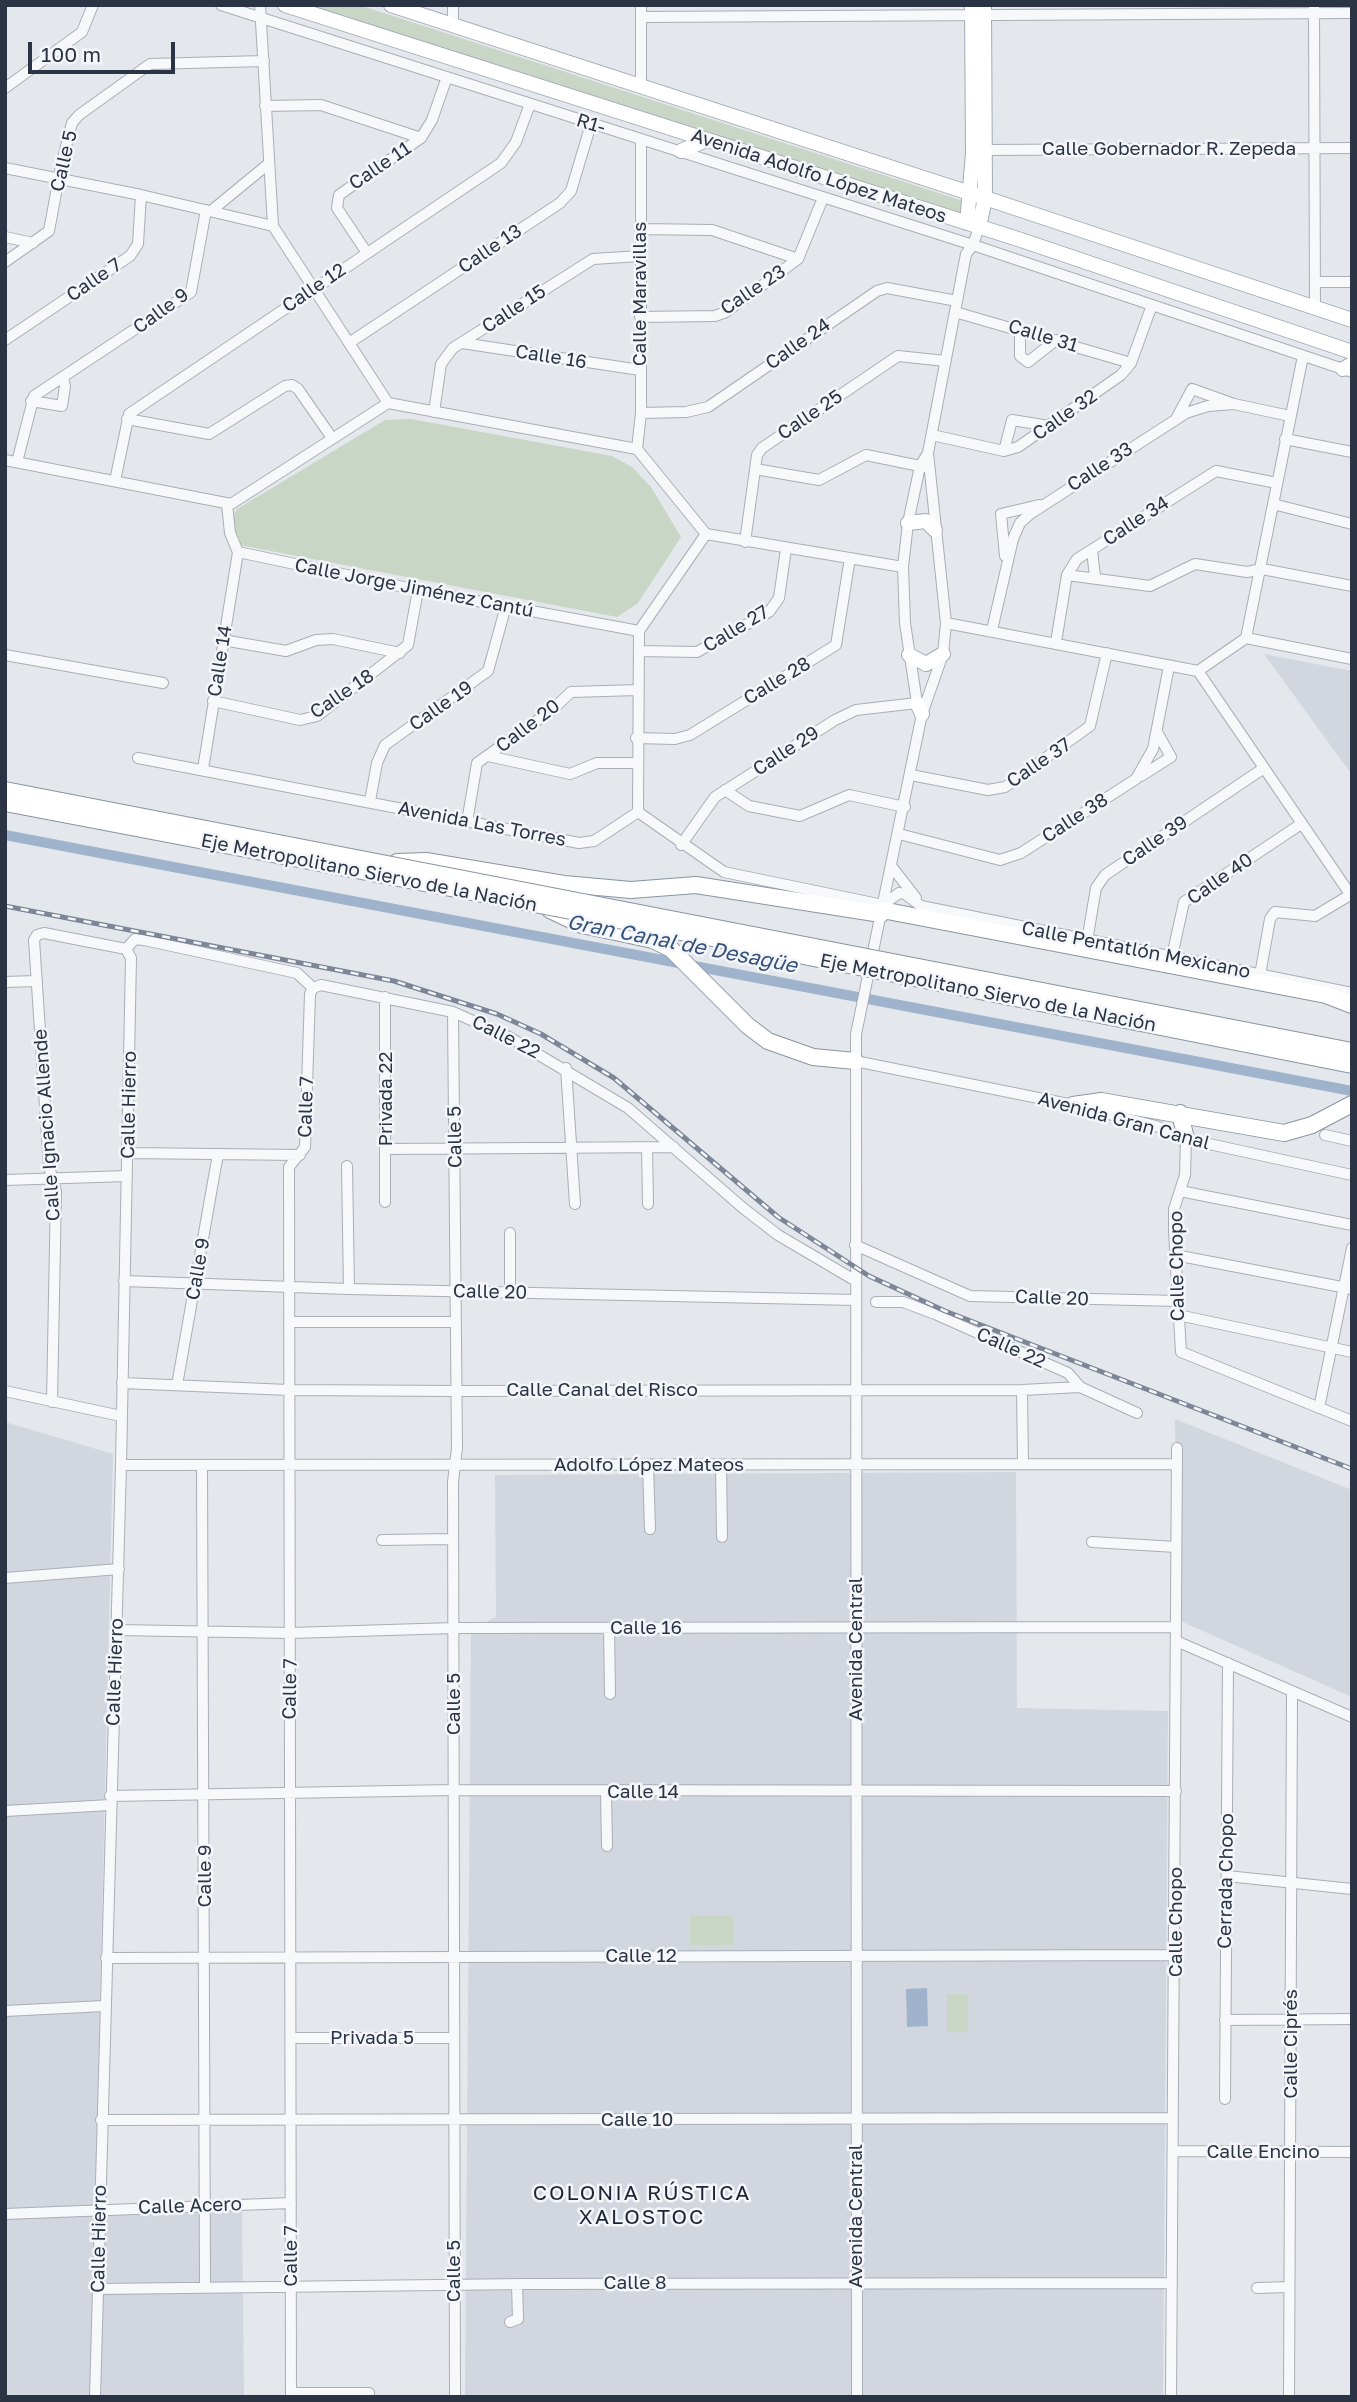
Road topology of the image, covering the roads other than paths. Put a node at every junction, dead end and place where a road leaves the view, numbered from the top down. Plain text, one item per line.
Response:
1 (93, 5) edge
2 (221, 5) edge
3 (260, 5) edge
4 (268, 5) edge
5 (285, 5) edge
6 (391, 5) edge
7 (453, 5) edge
8 (978, 9) edge
9 (1314, 9) edge
10 (641, 11) edge
11 (1352, 13) edge
12 (264, 21) junction
13 (453, 25) junction
14 (264, 61) junction
15 (447, 77) junction
16 (641, 86) junction
17 (5, 88) edge
18 (530, 104) junction
19 (265, 106) junction
20 (591, 124) junction
21 (421, 138) junction
22 (641, 139) junction
23 (706, 140) junction
24 (1315, 148) junction
25 (1352, 148) edge
26 (681, 150) junction
27 (986, 150) junction
28 (267, 164) junction
29 (5, 168) edge
30 (58, 179) junction
31 (141, 195) junction
32 (978, 196) junction
33 (824, 198) junction
34 (209, 210) junction
35 (973, 225) junction
36 (272, 226) junction
37 (640, 229) junction
38 (5, 237) edge
39 (1021, 240) junction
40 (33, 243) junction
41 (967, 246) junction
42 (367, 253) junction
43 (640, 256) junction
44 (6, 257) edge
45 (798, 259) junction
46 (1016, 260) junction
47 (1315, 282) junction
48 (1352, 282) edge
49 (313, 288) junction
50 (1152, 305) junction
51 (956, 307) junction
52 (1315, 309) junction
53 (640, 317) junction
54 (1352, 320) edge
55 (1020, 330) junction
56 (5, 340) edge
57 (1056, 340) junction
58 (349, 343) junction
59 (462, 343) junction
60 (1352, 352) edge
61 (1303, 356) junction
62 (945, 361) junction
63 (1131, 363) junction
64 (1349, 369) edge
65 (640, 370) junction
66 (63, 377) junction
67 (31, 401) junction
68 (388, 402) junction
69 (1234, 404) junction
70 (434, 412) junction
71 (640, 413) junction
72 (1177, 416) junction
73 (1290, 416) junction
74 (127, 419) junction
75 (1049, 426) junction
76 (932, 435) junction
77 (332, 438) junction
78 (1285, 439) junction
79 (637, 449) junction
80 (1004, 451) junction
81 (1352, 452) edge
82 (11, 461) edge
83 (925, 467) junction
84 (755, 469) junction
85 (115, 481) junction
86 (1277, 483) junction
87 (1045, 503) junction
88 (227, 504) junction
89 (1273, 504) junction
90 (908, 523) junction
91 (1352, 524) edge
92 (935, 530) junction
93 (706, 534) junction
94 (745, 542) junction
95 (786, 550) junction
96 (1092, 550) junction
97 (238, 552) junction
98 (850, 558) junction
99 (1006, 561) junction
100 (903, 567) junction
101 (1262, 569) junction
102 (1067, 575) junction
103 (1095, 577) junction
104 (1352, 586) edge
105 (418, 590) junction
106 (506, 606) junction
107 (946, 623) junction
108 (992, 630) junction
109 (639, 631) junction
110 (1246, 638) junction
111 (223, 640) junction
112 (1056, 642) junction
113 (639, 651) junction
114 (400, 653) junction
115 (1107, 653) junction
116 (943, 654) junction
117 (5, 655) edge
118 (909, 655) junction
119 (1352, 659) edge
120 (1169, 666) junction
121 (1198, 671) junction
122 (163, 683) dead end
123 (638, 690) junction
124 (213, 701) junction
125 (919, 708) junction
126 (1157, 732) junction
127 (636, 738) junction
128 (488, 756) junction
129 (138, 758) dead end
130 (637, 763) junction
131 (1264, 768) junction
132 (203, 769) junction
133 (911, 775) junction
134 (1136, 779) junction
135 (5, 790) edge
136 (725, 790) junction
137 (370, 801) junction
138 (5, 803) edge
139 (905, 807) junction
140 (638, 812) junction
141 (467, 821) junction
142 (1301, 824) junction
143 (899, 834) junction
144 (681, 845) junction
145 (391, 863) junction
146 (892, 867) junction
147 (1351, 896) edge
148 (541, 906) junction
149 (921, 906) junction
150 (882, 910) junction
151 (1087, 942) junction
152 (126, 949) junction
153 (1172, 956) junction
154 (1260, 975) junction
155 (37, 981) junction
156 (5, 982) edge
157 (313, 988) junction
158 (1352, 993) edge
159 (385, 997) junction
160 (1352, 1005) edge
161 (453, 1012) junction
162 (1352, 1051) edge
163 (855, 1061) junction
164 (1352, 1065) edge
165 (566, 1068) junction
166 (1352, 1104) edge
167 (1073, 1105) junction
168 (1180, 1113) junction
169 (1325, 1135) dead end
170 (1186, 1139) junction
171 (1352, 1140) edge
172 (647, 1147) junction
173 (674, 1147) junction
174 (386, 1149) junction
175 (455, 1149) junction
176 (572, 1149) junction
177 (128, 1153) junction
178 (218, 1154) junction
179 (300, 1155) junction
180 (347, 1166) dead end
181 (1352, 1175) edge
182 (127, 1176) junction
183 (52, 1178) junction
184 (5, 1180) edge
185 (1180, 1191) junction
186 (385, 1202) dead end
187 (575, 1204) dead end
188 (648, 1204) dead end
189 (1352, 1225) edge
190 (510, 1233) dead end
191 (855, 1245) junction
192 (1352, 1248) edge
193 (1175, 1255) junction
194 (124, 1281) junction
195 (856, 1281) junction
196 (195, 1284) junction
197 (289, 1287) junction
198 (1348, 1288) edge
199 (349, 1289) junction
200 (455, 1292) junction
201 (510, 1293) junction
202 (856, 1300) junction
203 (1177, 1301) junction
204 (876, 1302) dead end
205 (1178, 1315) junction
206 (289, 1322) junction
207 (455, 1322) junction
208 (1332, 1348) junction
209 (1352, 1352) edge
210 (122, 1383) junction
211 (177, 1385) junction
212 (1080, 1387) junction
213 (855, 1389) junction
214 (289, 1390) junction
215 (1022, 1390) junction
216 (5, 1391) edge
217 (456, 1391) junction
218 (52, 1402) junction
219 (1319, 1408) junction
220 (1137, 1413) dead end
221 (121, 1416) junction
222 (1352, 1421) edge
223 (1177, 1448) dead end
224 (455, 1464) junction
225 (1023, 1464) junction
226 (1177, 1464) junction
227 (121, 1465) junction
228 (648, 1465) junction
229 (721, 1465) junction
230 (855, 1465) junction
231 (202, 1466) junction
232 (288, 1466) junction
233 (650, 1529) dead end
234 (722, 1537) dead end
235 (453, 1539) junction
236 (382, 1540) dead end
237 (1092, 1542) dead end
238 (1175, 1547) junction
239 (119, 1569) junction
240 (5, 1578) edge
241 (1176, 1627) junction
242 (454, 1628) junction
243 (609, 1628) junction
244 (856, 1629) junction
245 (117, 1630) junction
246 (202, 1631) junction
247 (291, 1633) junction
248 (1176, 1641) junction
249 (1228, 1662) junction
250 (1292, 1692) junction
251 (610, 1694) dead end
252 (1352, 1717) edge
253 (454, 1790) junction
254 (855, 1791) junction
255 (1176, 1791) junction
256 (606, 1792) junction
257 (205, 1795) junction
258 (289, 1795) junction
259 (110, 1800) junction
260 (5, 1811) edge
261 (607, 1846) dead end
262 (1227, 1876) junction
263 (1292, 1883) junction
264 (1352, 1889) edge
265 (454, 1955) junction
266 (1176, 1955) junction
267 (855, 1957) junction
268 (106, 1958) junction
269 (205, 1959) junction
270 (290, 1959) junction
271 (104, 2006) junction
272 (5, 2011) edge
273 (1291, 2019) junction
274 (1352, 2019) edge
275 (1225, 2020) junction
276 (290, 2038) junction
277 (454, 2038) junction
278 (1226, 2099) dead end
279 (1173, 2118) junction
280 (101, 2120) junction
281 (856, 2120) junction
282 (454, 2121) junction
283 (204, 2122) junction
284 (291, 2122) junction
285 (1174, 2151) junction
286 (1352, 2152) edge
287 (1290, 2153) junction
288 (291, 2203) junction
289 (205, 2204) junction
290 (100, 2209) junction
291 (5, 2214) edge
292 (856, 2283) junction
293 (1172, 2283) junction
294 (454, 2284) junction
295 (517, 2284) junction
296 (205, 2286) junction
297 (290, 2286) junction
298 (1289, 2287) junction
299 (1257, 2288) dead end
300 (98, 2289) junction
301 (510, 2322) dead end
302 (369, 2393) dead end
303 (291, 2395) edge
304 (95, 2397) edge
305 (454, 2397) edge
306 (857, 2397) edge
307 (1171, 2397) edge
308 (1289, 2397) edge

1 - 17 street
2 - 12 street, R1-
3 - 12 street
4 - 12 street
5 - 23 main road, Avenida Adolfo López Mateos
6 - 13 main road, Avenida Adolfo López Mateos
7 - 13 street
8 - 9 street
8 - 10 street
8 - 27 main road
8 - 32 main road
9 - 11 street
9 - 24 street
10 - 16 street
12 - 14 street
12 - 15 street, R1-
13 - 16 main road, Avenida Adolfo López Mateos
14 - 19 street
14 - 30 street, Calle 5
15 - 18 street, R1-
15 - 21 street, Calle 11
16 - 32 main road, Avenida Adolfo López Mateos
18 - 20 street, R1-
18 - 42 street, Calle 12
19 - 21 street
19 - 28 street
20 - 22 street, R1-
20 - 58 street, Calle 13
21 - 42 street, Calle 11
22 - 26 street, R1-
22 - 37 street, Calle Maravillas
23 - 26 main road
23 - 35 main road, Avenida Adolfo López Mateos
24 - 25 street, Calle Gobernador R. Zepeda
24 - 27 street, Calle Gobernador R. Zepeda
24 - 47 street
26 - 33 street, R1-
27 - 32 main road
28 - 34 street
28 - 36 street
29 - 30 street
30 - 31 street
30 - 40 street, Calle 5
31 - 34 street
31 - 56 street, Calle 7
32 - 35 main road
32 - 52 main road, Avenida Adolfo López Mateos
33 - 41 street, R1-
33 - 45 street, Calle 23
34 - 36 street
34 - 66 street, Calle 9
35 - 39 main road, Avenida Adolfo López Mateos
35 - 41 street
36 - 49 street
37 - 43 street, Calle Maravillas
37 - 45 street
38 - 40 street
39 - 46 street
39 - 60 main road, Avenida Adolfo López Mateos
40 - 44 street, Calle 5
41 - 46 street, R1-
41 - 51 street
42 - 49 street, Calle 12
43 - 53 street, Calle Maravillas
43 - 59 street, Calle 15
45 - 53 street, Calle 23
46 - 50 street, R1-
47 - 48 street
47 - 52 street
49 - 58 street
49 - 74 street, Calle 12
50 - 61 street, R1-
50 - 63 street, Calle 32
51 - 55 street, Calle 31
51 - 62 street
51 - 71 street, Calle 24
52 - 54 main road, Avenida Adolfo López Mateos
53 - 65 street, Calle Maravillas
55 - 57 street, Calle 31
55 - 57 street
57 - 63 street, Calle 31
58 - 68 street
59 - 65 street, Calle 16
59 - 70 street, Calle 15
61 - 64 street, R1-
61 - 73 street
62 - 76 street
62 - 84 street, Calle 25
63 - 75 street, Calle 32
65 - 71 street, Calle Maravillas
66 - 67 street, Calle 9
66 - 67 street
67 - 82 street
68 - 70 street
68 - 77 street
69 - 72 street, Calle 33
69 - 72 street
69 - 73 street, Calle 33
70 - 79 street
71 - 79 street, Calle Maravillas
72 - 87 street, Calle 33
73 - 78 street
74 - 77 street
74 - 85 street
75 - 80 street, Calle 32
75 - 80 street
76 - 80 street
76 - 83 street
77 - 88 street
78 - 81 street
78 - 86 street
79 - 93 street
82 - 85 street
83 - 84 street
83 - 90 street
83 - 92 street
84 - 94 street, Calle 25
85 - 88 street
86 - 89 street
86 - 96 street, Calle 34
87 - 99 street, Calle 33
87 - 99 street
88 - 97 street
89 - 91 street
89 - 101 street
90 - 92 main road
90 - 100 street
92 - 107 street
93 - 94 street
93 - 109 street
94 - 95 street
95 - 98 street
95 - 113 street, Calle 27
96 - 102 street, Calle 34
96 - 103 street
97 - 105 street, Calle Jorge Jiménez Cantú
97 - 111 street, Calle 14
98 - 100 street
98 - 127 street, Calle 28
99 - 108 street, Calle 33
100 - 118 street
101 - 103 street
101 - 104 street
101 - 110 street
102 - 103 street
102 - 112 street
105 - 106 street, Calle Jorge Jiménez Cantú
105 - 114 street
106 - 109 street, Calle Jorge Jiménez Cantú
106 - 137 street, Calle 19
107 - 108 street
107 - 116 street
108 - 112 street
109 - 113 street
110 - 119 street
110 - 121 street
111 - 114 street
111 - 124 street, Calle 14
112 - 115 street
113 - 123 street
114 - 124 street, Calle 18
115 - 120 street
115 - 133 street, Calle 37
116 - 118 main road
116 - 125 street
117 - 122 street
118 - 125 street
120 - 121 street
120 - 126 street, Calle 38
121 - 131 street
123 - 127 street
123 - 128 street, Calle 20
124 - 132 street, Calle 14
125 - 133 street, Avenida Central
125 - 136 street, Calle 29
126 - 134 street, Calle 38
126 - 134 street
127 - 130 street
128 - 130 street
128 - 141 street, Calle 20
129 - 132 street, Avenida Las Torres
130 - 140 street
131 - 142 street
131 - 151 street, Calle 39
132 - 137 street, Avenida Las Torres
133 - 139 street, Avenida Central
134 - 143 street, Calle 38
135 - 145 highway, Eje Metropolitano Siervo de la Nación, bridge
136 - 139 street
136 - 144 street, Calle 29
137 - 141 street, Avenida Las Torres
138 - 148 highway, Eje Metropolitano Siervo de la Nación, bridge
139 - 143 street, Avenida Central
140 - 141 street, Avenida Las Torres
140 - 144 street
142 - 147 street
142 - 153 street, Calle 40
143 - 146 street, Avenida Central
144 - 150 street
145 - 150 highway
145 - 162 highway, Eje Metropolitano Siervo de la Nación, bridge
146 - 149 street
146 - 150 street, Avenida Central
147 - 154 street
148 - 163 highway, bridge
148 - 164 highway, Eje Metropolitano Siervo de la Nación, bridge
149 - 150 street, Calle Pentatlón Mexicano
149 - 151 street, Calle Pentatlón Mexicano
150 - 160 highway
150 - 163 street, Avenida Central
151 - 153 street, Calle Pentatlón Mexicano
152 - 155 street, Calle Ignacio Allende
152 - 157 street
152 - 177 street, Calle Hierro
153 - 154 street, Calle Pentatlón Mexicano
154 - 158 street, Calle Pentatlón Mexicano
155 - 156 street
155 - 183 street, Calle Ignacio Allende
157 - 159 street, Calle 22
157 - 179 street, Calle 7
159 - 161 street, Calle 22
159 - 174 street, Privada 22
161 - 165 street, Calle 22
161 - 175 street, Calle 5
163 - 167 street, Avenida Gran Canal
163 - 191 street, Avenida Central
165 - 173 street, Calle 22
165 - 176 street
166 - 168 highway
167 - 168 highway
167 - 170 street, Avenida Gran Canal
168 - 170 highway
169 - 171 street
170 - 181 street, Avenida Gran Canal
170 - 185 street, Calle Chopo
172 - 173 street
172 - 176 street
172 - 188 street
173 - 195 street, Calle 22
174 - 175 street
174 - 186 street, Privada 22
175 - 176 street
175 - 200 street, Calle 5
176 - 187 street
177 - 178 street
177 - 182 street, Calle Hierro
178 - 179 street
178 - 196 street, Calle 9
179 - 197 street, Calle 7
180 - 199 street
182 - 183 street
182 - 194 street, Calle Hierro
183 - 184 street
183 - 218 street, Calle Ignacio Allende
185 - 189 street
185 - 193 street, Calle Chopo
190 - 201 street
191 - 195 street, Avenida Central
191 - 203 street, Calle 20
192 - 198 street
193 - 198 street
193 - 203 street, Calle Chopo
194 - 196 street, Calle 20
194 - 210 street, Calle Hierro
195 - 202 street, Avenida Central
196 - 197 street, Calle 20
196 - 211 street, Calle 9
197 - 199 street, Calle 20
197 - 206 street, Calle 7
198 - 208 street
199 - 200 street, Calle 20
200 - 201 street, Calle 20
200 - 207 street, Calle 5
201 - 202 street, Calle 20
202 - 213 street, Avenida Central
203 - 205 street, Calle Chopo
204 - 212 street, Calle 22
205 - 208 street
205 - 219 street, Calle Chopo
206 - 207 street
206 - 214 street, Calle 7
207 - 217 street, Calle 5
208 - 209 street
208 - 219 street
210 - 211 street, Calle Canal del Risco
210 - 221 street, Calle Hierro
211 - 214 street, Calle Canal del Risco
212 - 215 street, Calle Canal del Risco
212 - 220 street, Calle 22
213 - 215 street, Calle Canal del Risco
213 - 217 street, Calle Canal del Risco
213 - 230 street, Avenida Central
214 - 217 street, Calle Canal del Risco
214 - 232 street, Calle 7
215 - 225 street
216 - 218 street
217 - 224 street, Calle 5
218 - 221 street
219 - 222 street
221 - 227 street, Calle Hierro
223 - 226 street, Calle Chopo
224 - 228 street, Adolfo López Mateos
224 - 232 street, Adolfo López Mateos
224 - 235 street, Calle 5
225 - 226 street, Adolfo López Mateos
225 - 230 street, Adolfo López Mateos
226 - 238 street, Calle Chopo
227 - 231 street, Adolfo López Mateos
227 - 239 street, Calle Hierro
228 - 229 street, Adolfo López Mateos
228 - 233 street
229 - 230 street, Adolfo López Mateos
229 - 234 street
230 - 244 street, Avenida Central
231 - 232 street, Adolfo López Mateos
231 - 246 street, Calle 9
232 - 247 street, Calle 7
235 - 236 street
235 - 242 street, Calle 5
237 - 238 street
238 - 241 street, Calle Chopo
239 - 240 street
239 - 245 street, Calle Hierro
241 - 244 street, Calle 16
241 - 248 street, Calle Chopo
242 - 243 street, Calle 16
242 - 247 street, Calle 16
242 - 253 street, Calle 5
243 - 244 street, Calle 16
243 - 251 street
244 - 254 street, Avenida Central
245 - 246 street, Calle 16
245 - 259 street, Calle Hierro
246 - 247 street, Calle 16
246 - 257 street, Calle 9
247 - 258 street, Calle 7
248 - 249 street
248 - 255 street, Calle Chopo
249 - 250 street
249 - 262 street, Cerrada Chopo
250 - 252 street
250 - 263 street, Calle Ciprés
253 - 256 street, Calle 14
253 - 258 street, Calle 14
253 - 265 street, Calle 5
254 - 255 street, Calle 14
254 - 256 street, Calle 14
254 - 267 street, Avenida Central
255 - 266 street, Calle Chopo
256 - 261 street
257 - 258 street, Calle 14
257 - 259 street, Calle 14
257 - 269 street, Calle 9
258 - 270 street, Calle 7
259 - 260 street, Calle 14
259 - 268 street, Calle Hierro
262 - 263 street
262 - 275 street, Cerrada Chopo
263 - 264 street
263 - 273 street, Calle Ciprés
265 - 267 street, Calle 12
265 - 270 street, Calle 12
265 - 277 street, Calle 5
266 - 267 street, Calle 12
266 - 279 street, Calle Chopo
267 - 281 street, Avenida Central
268 - 269 street, Calle 12
268 - 271 street, Calle Hierro
269 - 270 street, Calle 12
269 - 283 street, Calle 9
270 - 276 street, Calle 7
271 - 272 street
271 - 280 street, Calle Hierro
273 - 274 street
273 - 275 street
273 - 287 street, Calle Ciprés
275 - 278 street, Cerrada Chopo
276 - 277 street, Privada 5
276 - 284 street, Calle 7
277 - 282 street, Calle 5
279 - 281 street, Calle 10
279 - 285 street, Calle Chopo
280 - 283 street, Calle 10
280 - 290 street, Calle Hierro
281 - 282 street, Calle 10
281 - 292 street, Avenida Central
282 - 284 street, Calle 10
282 - 294 street, Calle 5
283 - 284 street, Calle 10
283 - 289 street, Calle 9
284 - 288 street, Calle 7
285 - 287 street, Calle Encino
285 - 293 street, Calle Chopo
286 - 287 street, Calle Encino
287 - 298 street, Calle Ciprés
288 - 289 street, Calle Acero
288 - 297 street, Calle 7
289 - 290 street, Calle Acero
289 - 296 street, Calle 9
290 - 291 street, Calle Acero
290 - 300 street, Calle Hierro
292 - 293 street, Calle 8
292 - 295 street, Calle 8
292 - 306 street, Avenida Central
293 - 307 street, Calle Chopo
294 - 295 street, Calle 8
294 - 297 street, Calle 8
294 - 305 street, Calle 5
295 - 301 street
296 - 297 street, Calle 8
296 - 300 street, Calle 8
297 - 303 street, Calle 7
298 - 299 street
298 - 308 street, Calle Ciprés
300 - 304 street, Calle Hierro
302 - 303 street

